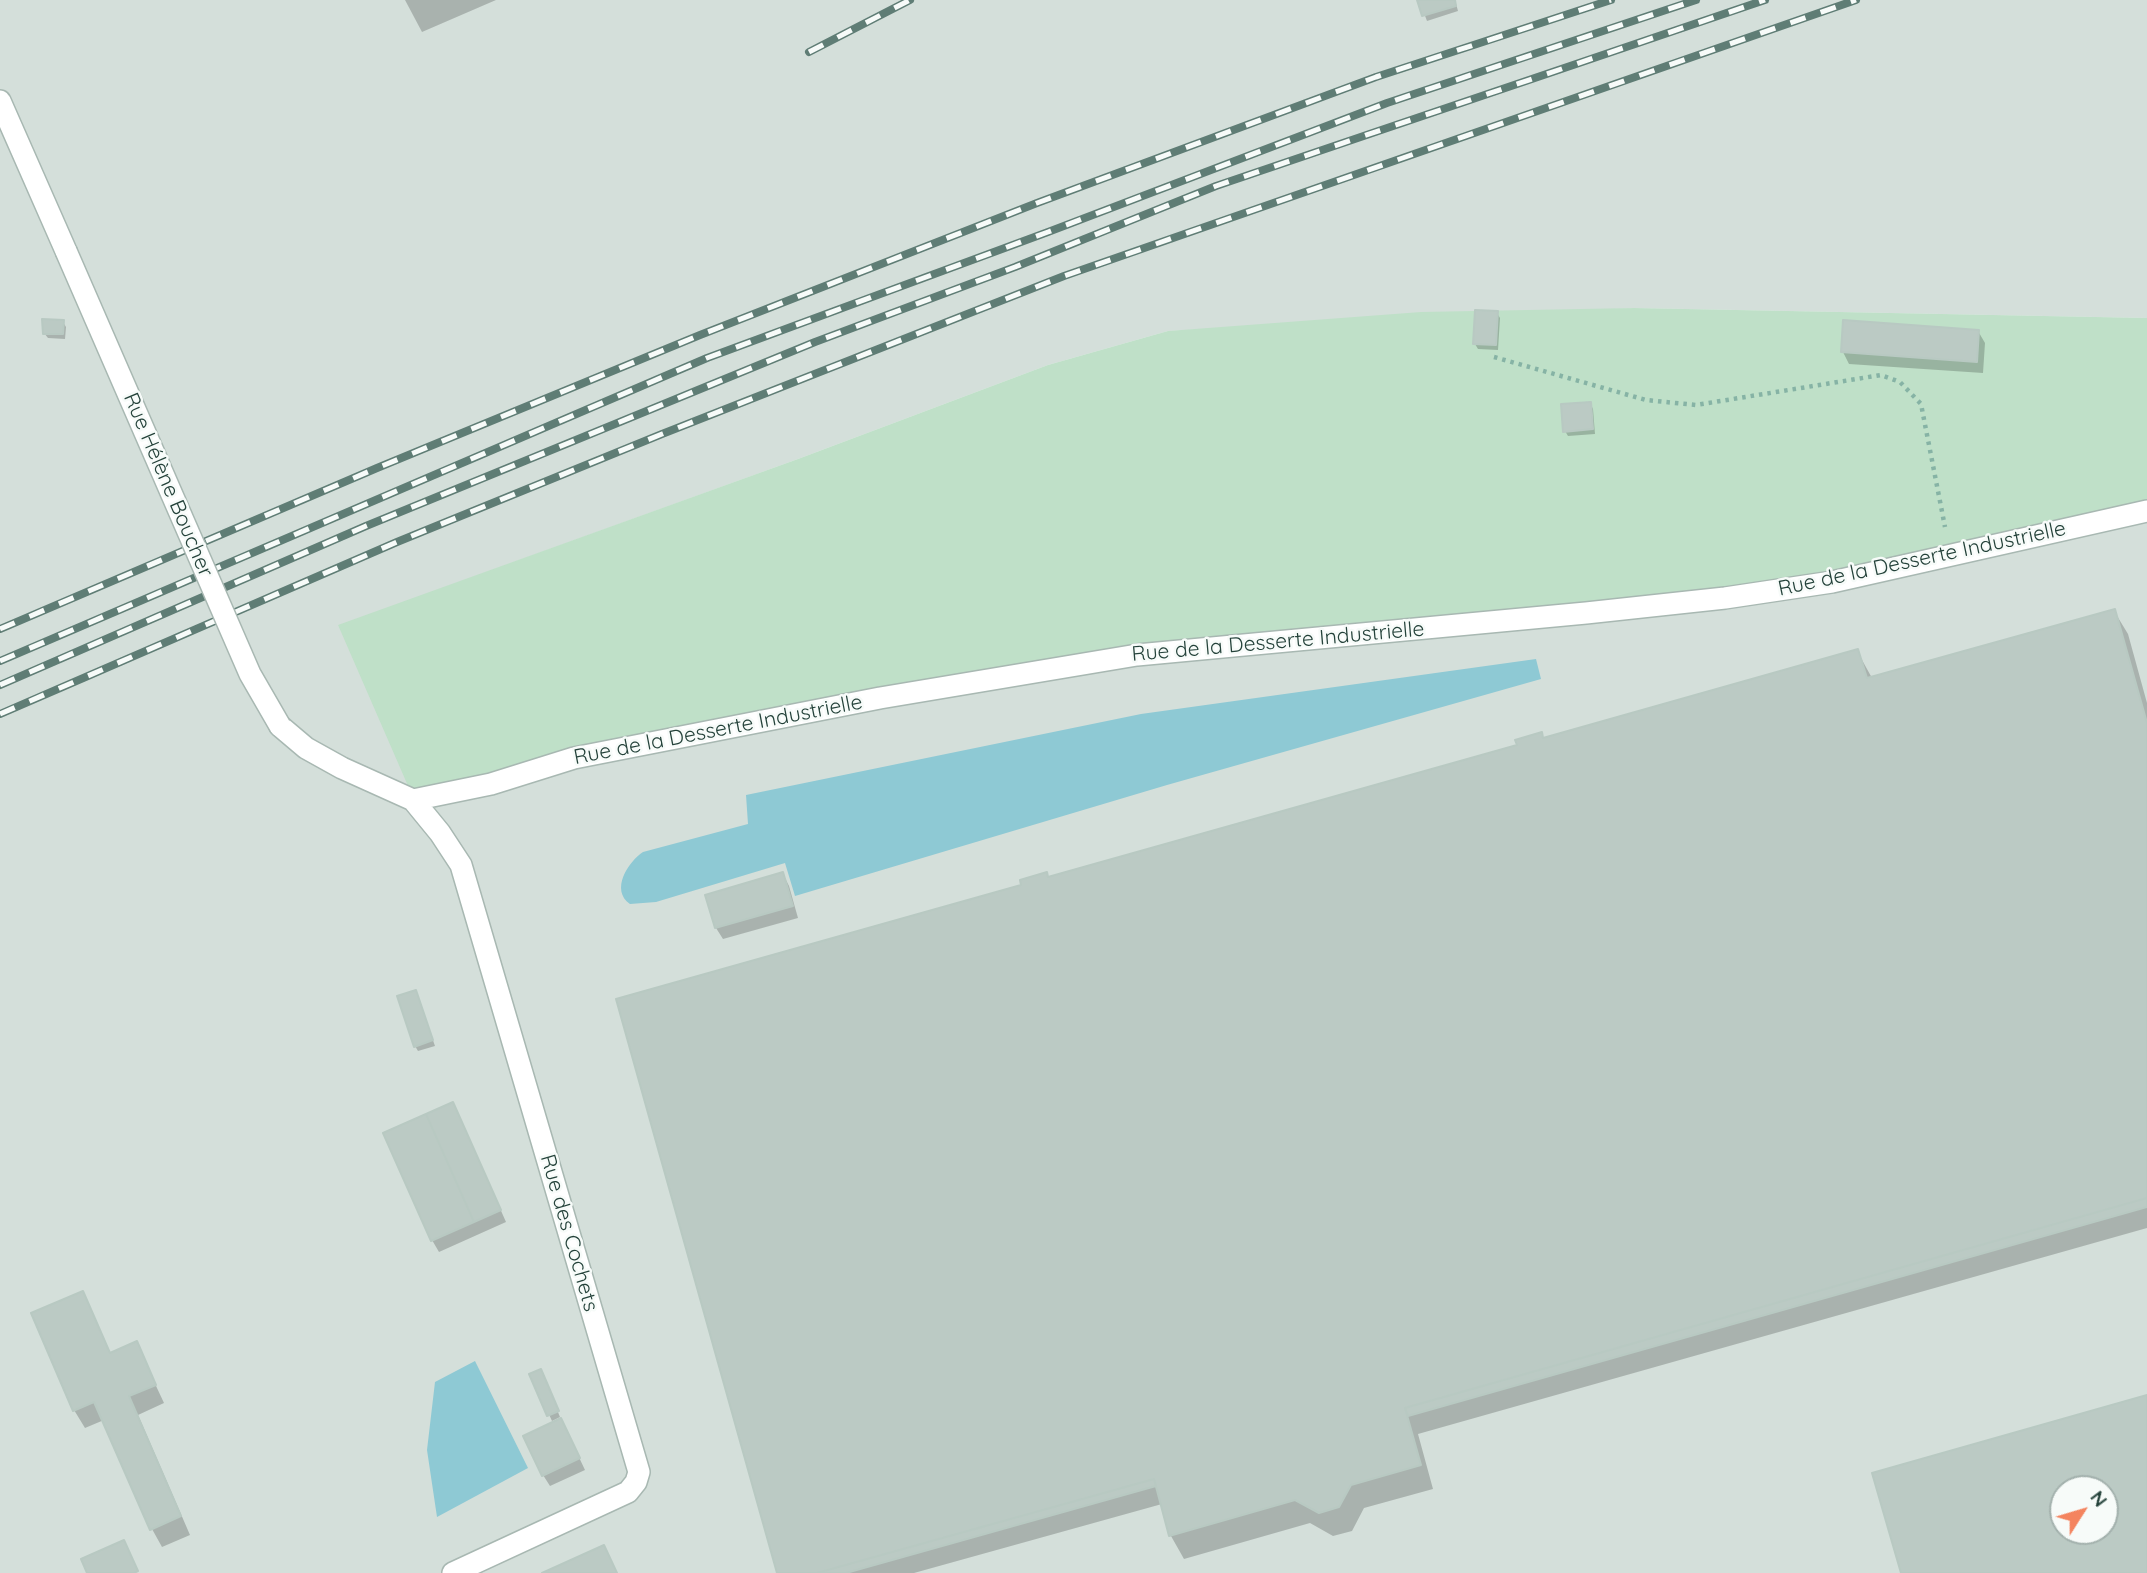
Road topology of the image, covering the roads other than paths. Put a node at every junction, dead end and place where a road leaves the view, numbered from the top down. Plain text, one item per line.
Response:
1 (0, 101) edge
2 (2147, 511) edge
3 (412, 800) junction
4 (453, 1573) edge

1 - 3 street, Rue Hélène Boucher, bridge
2 - 3 street, Rue de la Desserte Industrielle
3 - 4 street, Rue des Cochets

